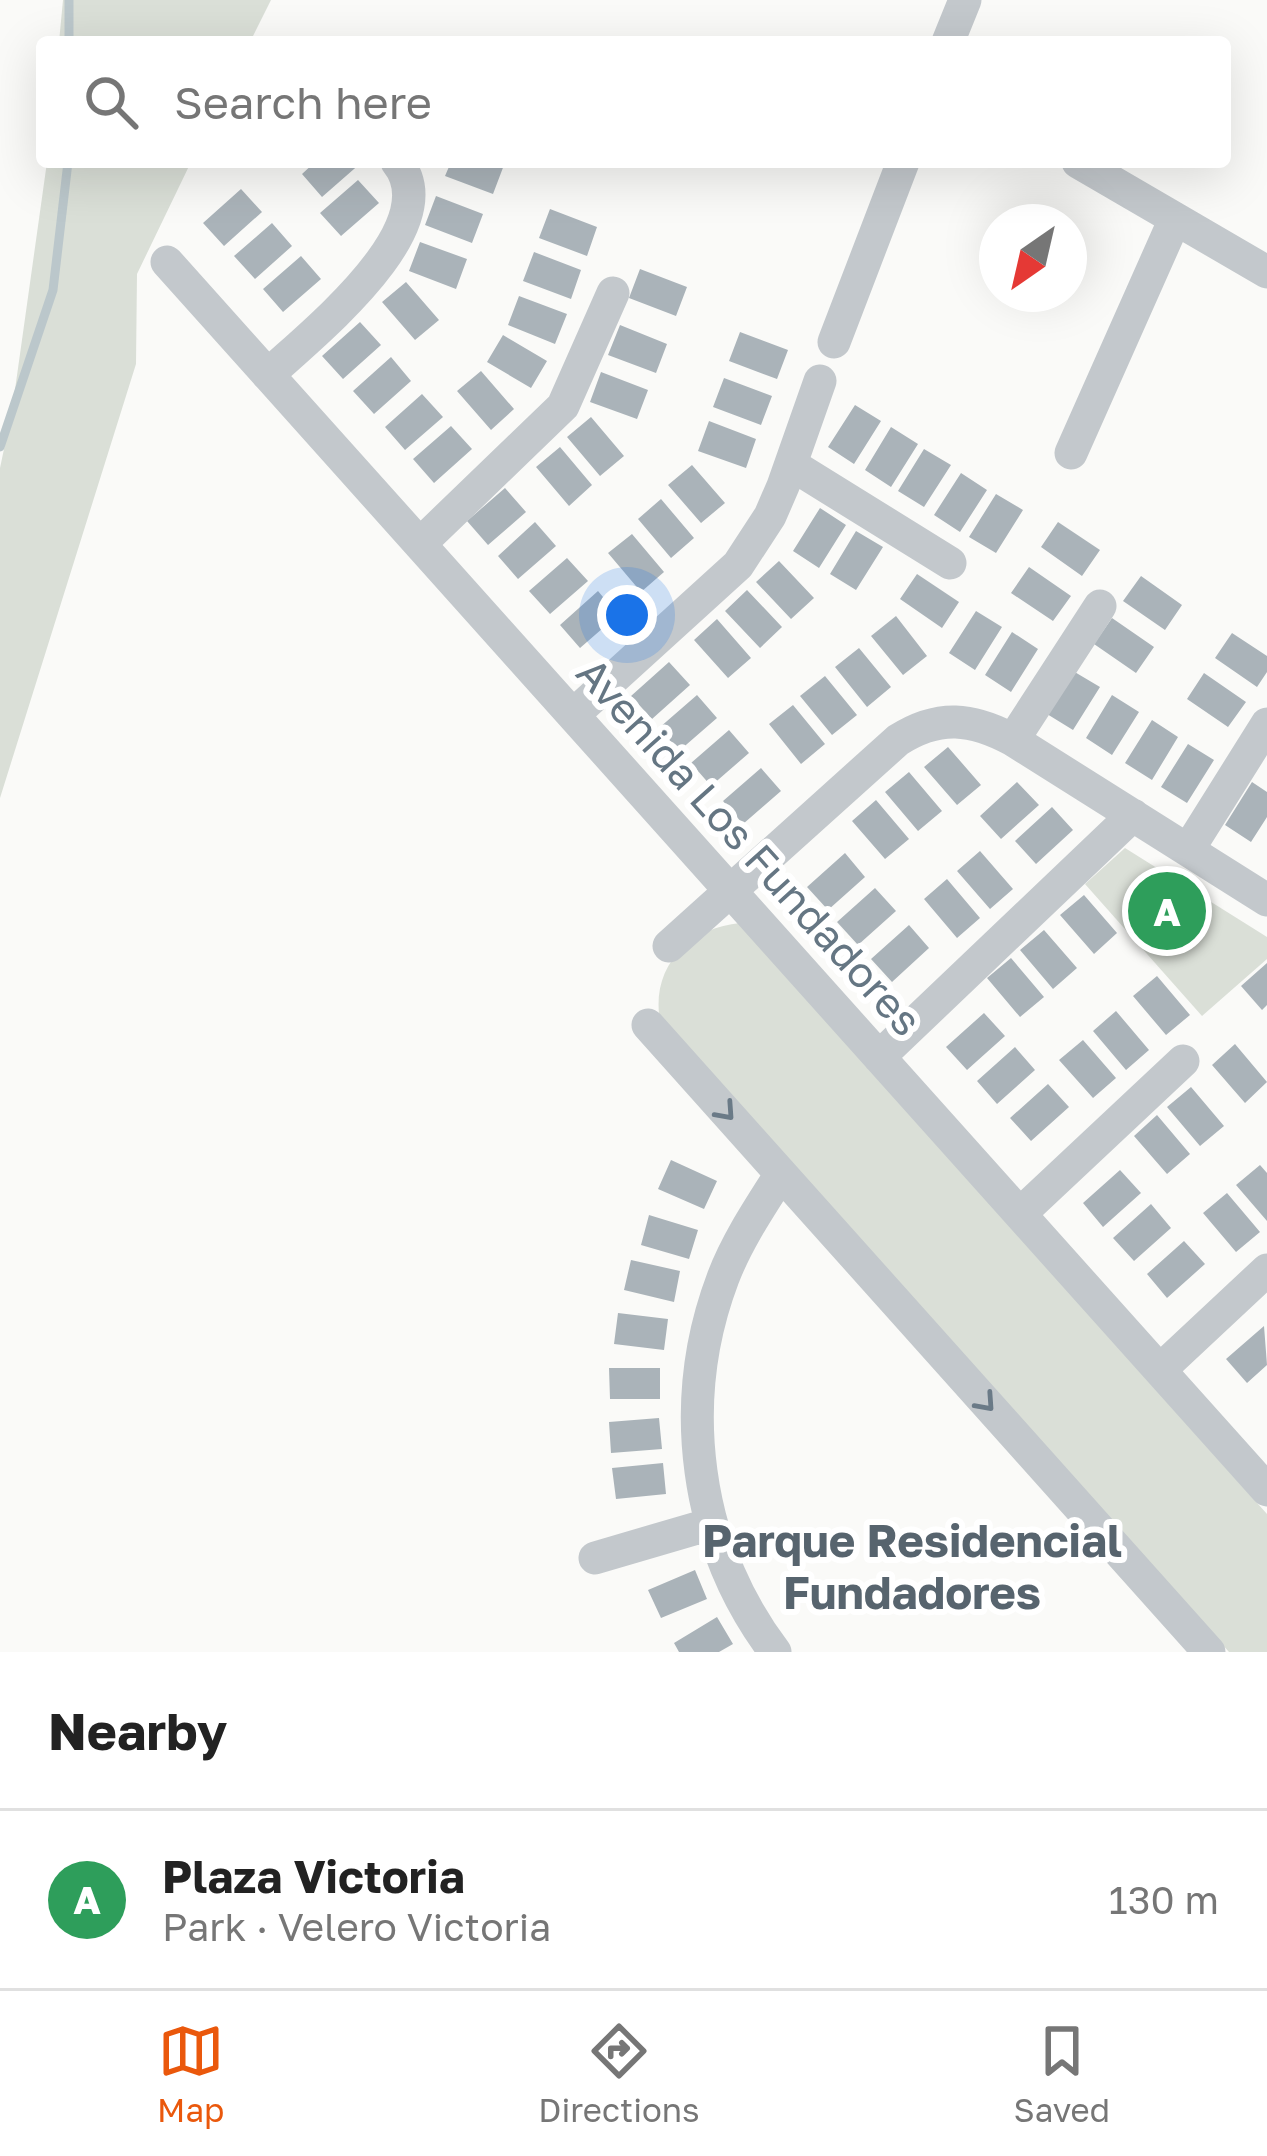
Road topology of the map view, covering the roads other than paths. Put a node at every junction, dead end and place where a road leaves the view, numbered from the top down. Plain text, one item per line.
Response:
1 (964, 0) edge
2 (951, 36) edge
3 (402, 168) edge
4 (901, 168) edge
5 (1088, 168) edge
6 (1175, 219) junction
7 (166, 262) dead end
8 (1267, 272) edge
9 (613, 293) dead end
10 (834, 342) dead end
11 (268, 375) junction
12 (820, 381) dead end
13 (1071, 453) dead end
14 (792, 465) junction
15 (420, 544) junction
16 (950, 562) dead end
17 (1100, 606) dead end
18 (573, 715) junction
19 (1267, 724) edge
20 (1013, 740) junction
21 (1133, 815) junction
22 (1188, 850) junction
23 (731, 891) junction
24 (1267, 900) edge
25 (669, 946) dead end
26 (648, 1025) dead end
27 (879, 1057) junction
28 (1183, 1061) dead end
29 (781, 1174) junction
30 (1020, 1214) junction
31 (1267, 1270) edge
32 (1160, 1370) junction
33 (1267, 1490) edge
34 (711, 1524) junction
35 (595, 1558) dead end
36 (775, 1652) edge
37 (1209, 1652) edge

1 - 2 street
3 - 11 street
4 - 10 street
5 - 6 street
6 - 8 street
6 - 13 street
7 - 11 street, Avenida Los Fundadores
9 - 15 street
11 - 15 street, Avenida Los Fundadores
12 - 14 street
14 - 16 street
14 - 18 street
15 - 18 street, Avenida Los Fundadores
17 - 20 street
18 - 23 street, Avenida Los Fundadores
19 - 22 street
20 - 21 street
20 - 23 street
21 - 22 street
21 - 27 street
22 - 24 street
23 - 25 street
23 - 27 street, Avenida Los Fundadores
26 -> 29 street
27 - 30 street, Avenida Los Fundadores
28 - 30 street
29 - 34 street
29 -> 37 street
30 - 32 street, Avenida Los Fundadores
31 - 32 street
32 - 33 street, Avenida Los Fundadores
34 - 35 street
34 - 36 street

